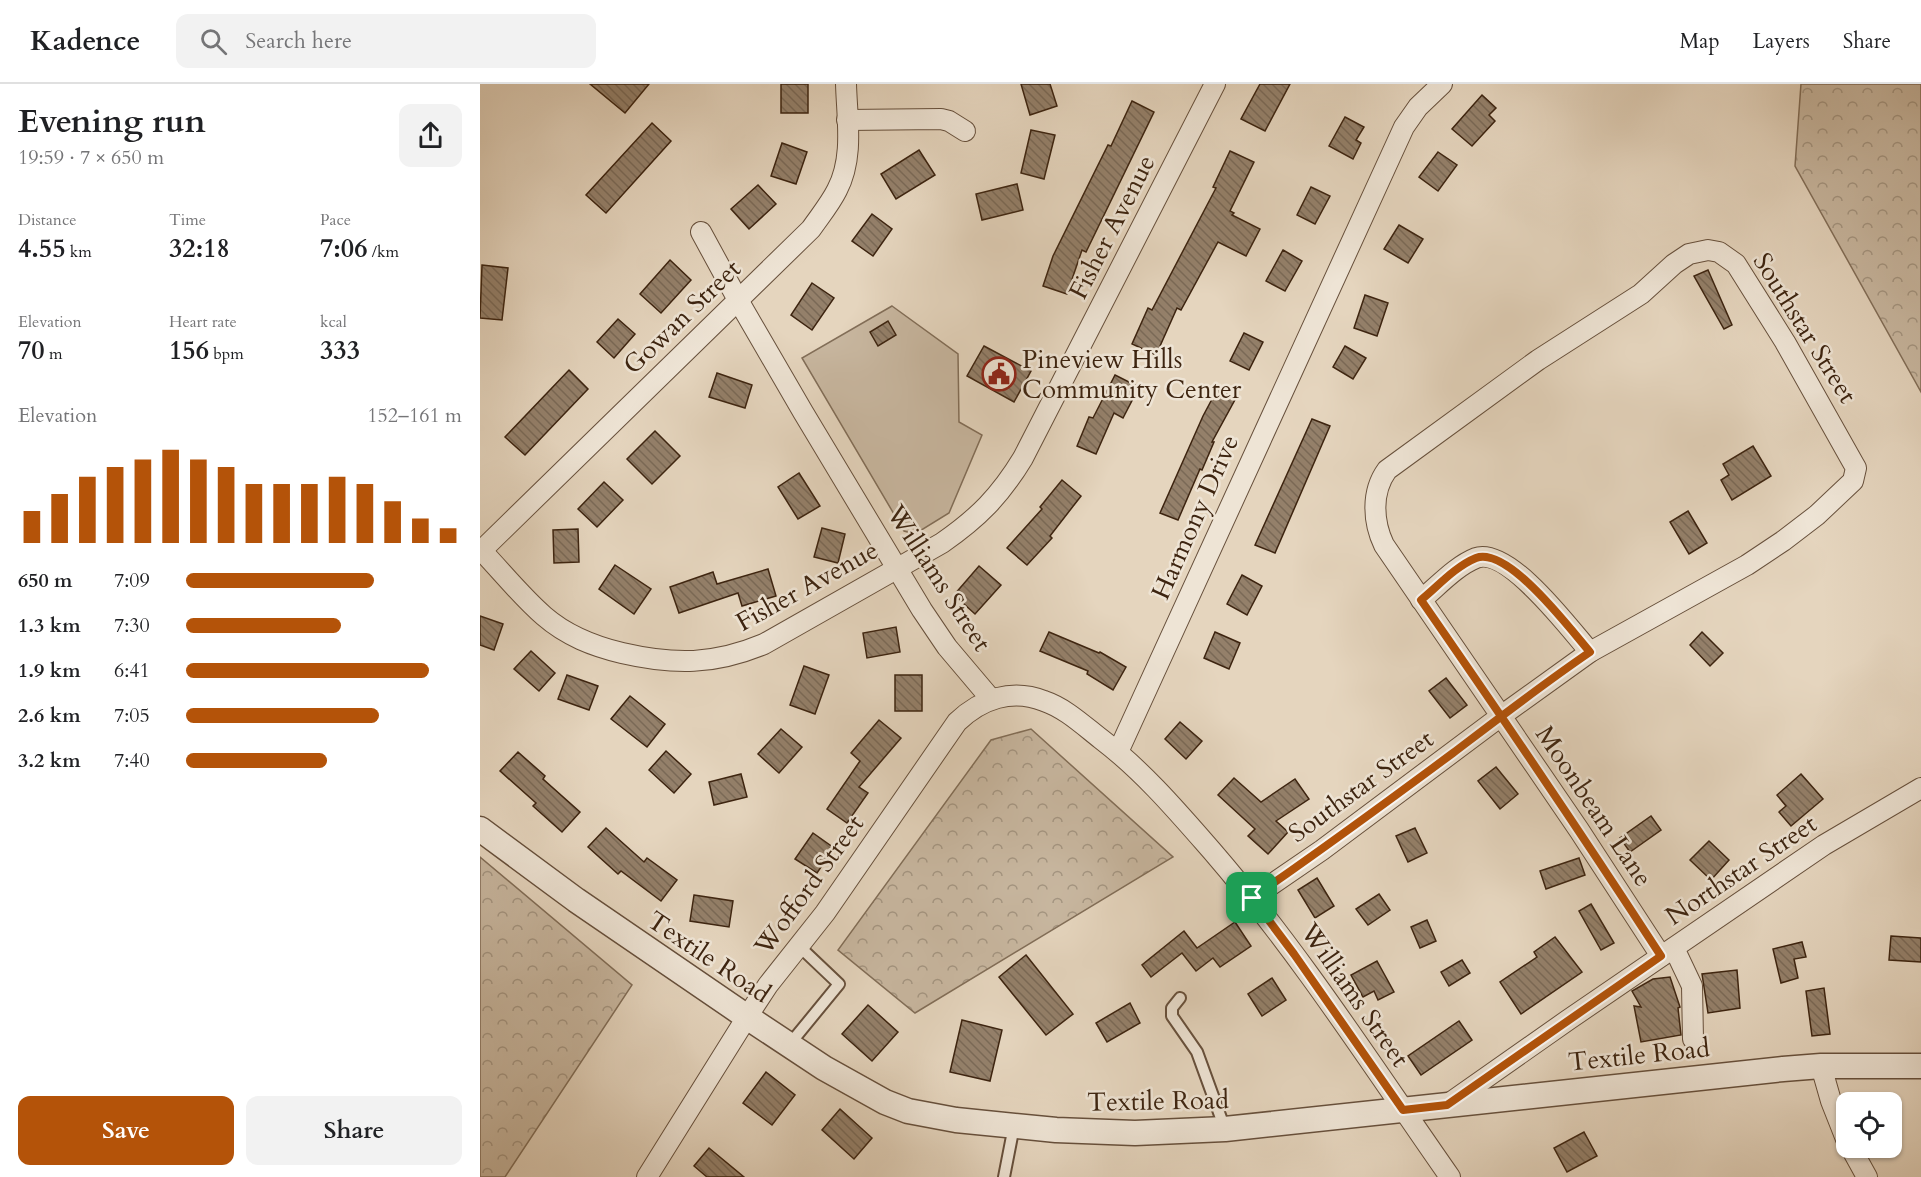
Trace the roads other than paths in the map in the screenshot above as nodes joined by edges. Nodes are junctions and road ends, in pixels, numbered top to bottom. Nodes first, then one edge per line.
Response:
1 (846, 84) edge
2 (1215, 84) edge
3 (1442, 84) edge
4 (847, 120) junction
5 (965, 131) dead end
6 (701, 232) dead end
7 (738, 300) junction
8 (481, 551) edge
9 (897, 568) junction
10 (1421, 600) junction
11 (1590, 652) junction
12 (991, 699) junction
13 (1501, 716) junction
14 (1118, 752) junction
15 (1921, 788) edge
16 (480, 829) edge
17 (1252, 898) junction
18 (799, 946) junction
19 (1667, 952) junction
20 (1180, 998) dead end
21 (747, 1017) junction
22 (1693, 1039) dead end
23 (789, 1045) junction
24 (1821, 1066) junction
25 (1921, 1066) edge
26 (1447, 1105) junction
27 (1403, 1110) junction
28 (1836, 1114) edge
29 (1014, 1126) junction
30 (1225, 1130) junction
31 (1857, 1158) edge
32 (646, 1177) edge
33 (1004, 1177) edge
34 (1450, 1177) edge
35 (1867, 1177) edge

1 - 4 street, Gowan Street
2 - 9 street, Fisher Avenue
3 - 14 street, Harmony Drive
4 - 5 street
4 - 7 street, Gowan Street
6 - 7 street, Williams Street
7 - 8 street, Gowan Street
7 - 9 street, Williams Street
8 - 9 street, Fisher Avenue
9 - 12 street, Williams Street
10 - 11 street
10 - 11 street, Southstar Street
10 - 13 street, Southstar Street
11 - 13 street, Southstar Street
12 - 14 street, Williams Street
12 - 18 street, Wofford Street
13 - 17 street, Southstar Street
13 - 19 street, Moonbeam Lane
14 - 17 street, Williams Street
15 - 19 street, Northstar Street
16 - 21 street, Textile Road
17 - 27 street, Williams Street
18 - 21 street, Wofford Street
18 - 23 lane
19 - 22 street, Moonbeam Lane
19 - 26 street, Northstar Street
20 - 30 lane
21 - 23 street, Textile Road
21 - 32 street, Wofford Street
23 - 29 street, Textile Road
24 - 25 street, Textile Road
24 - 26 street, Textile Road
24 - 28 street
26 - 27 street, Textile Road
27 - 30 street, Textile Road
27 - 34 street, Williams Street
29 - 30 street, Textile Road
29 - 33 lane
31 - 35 street

